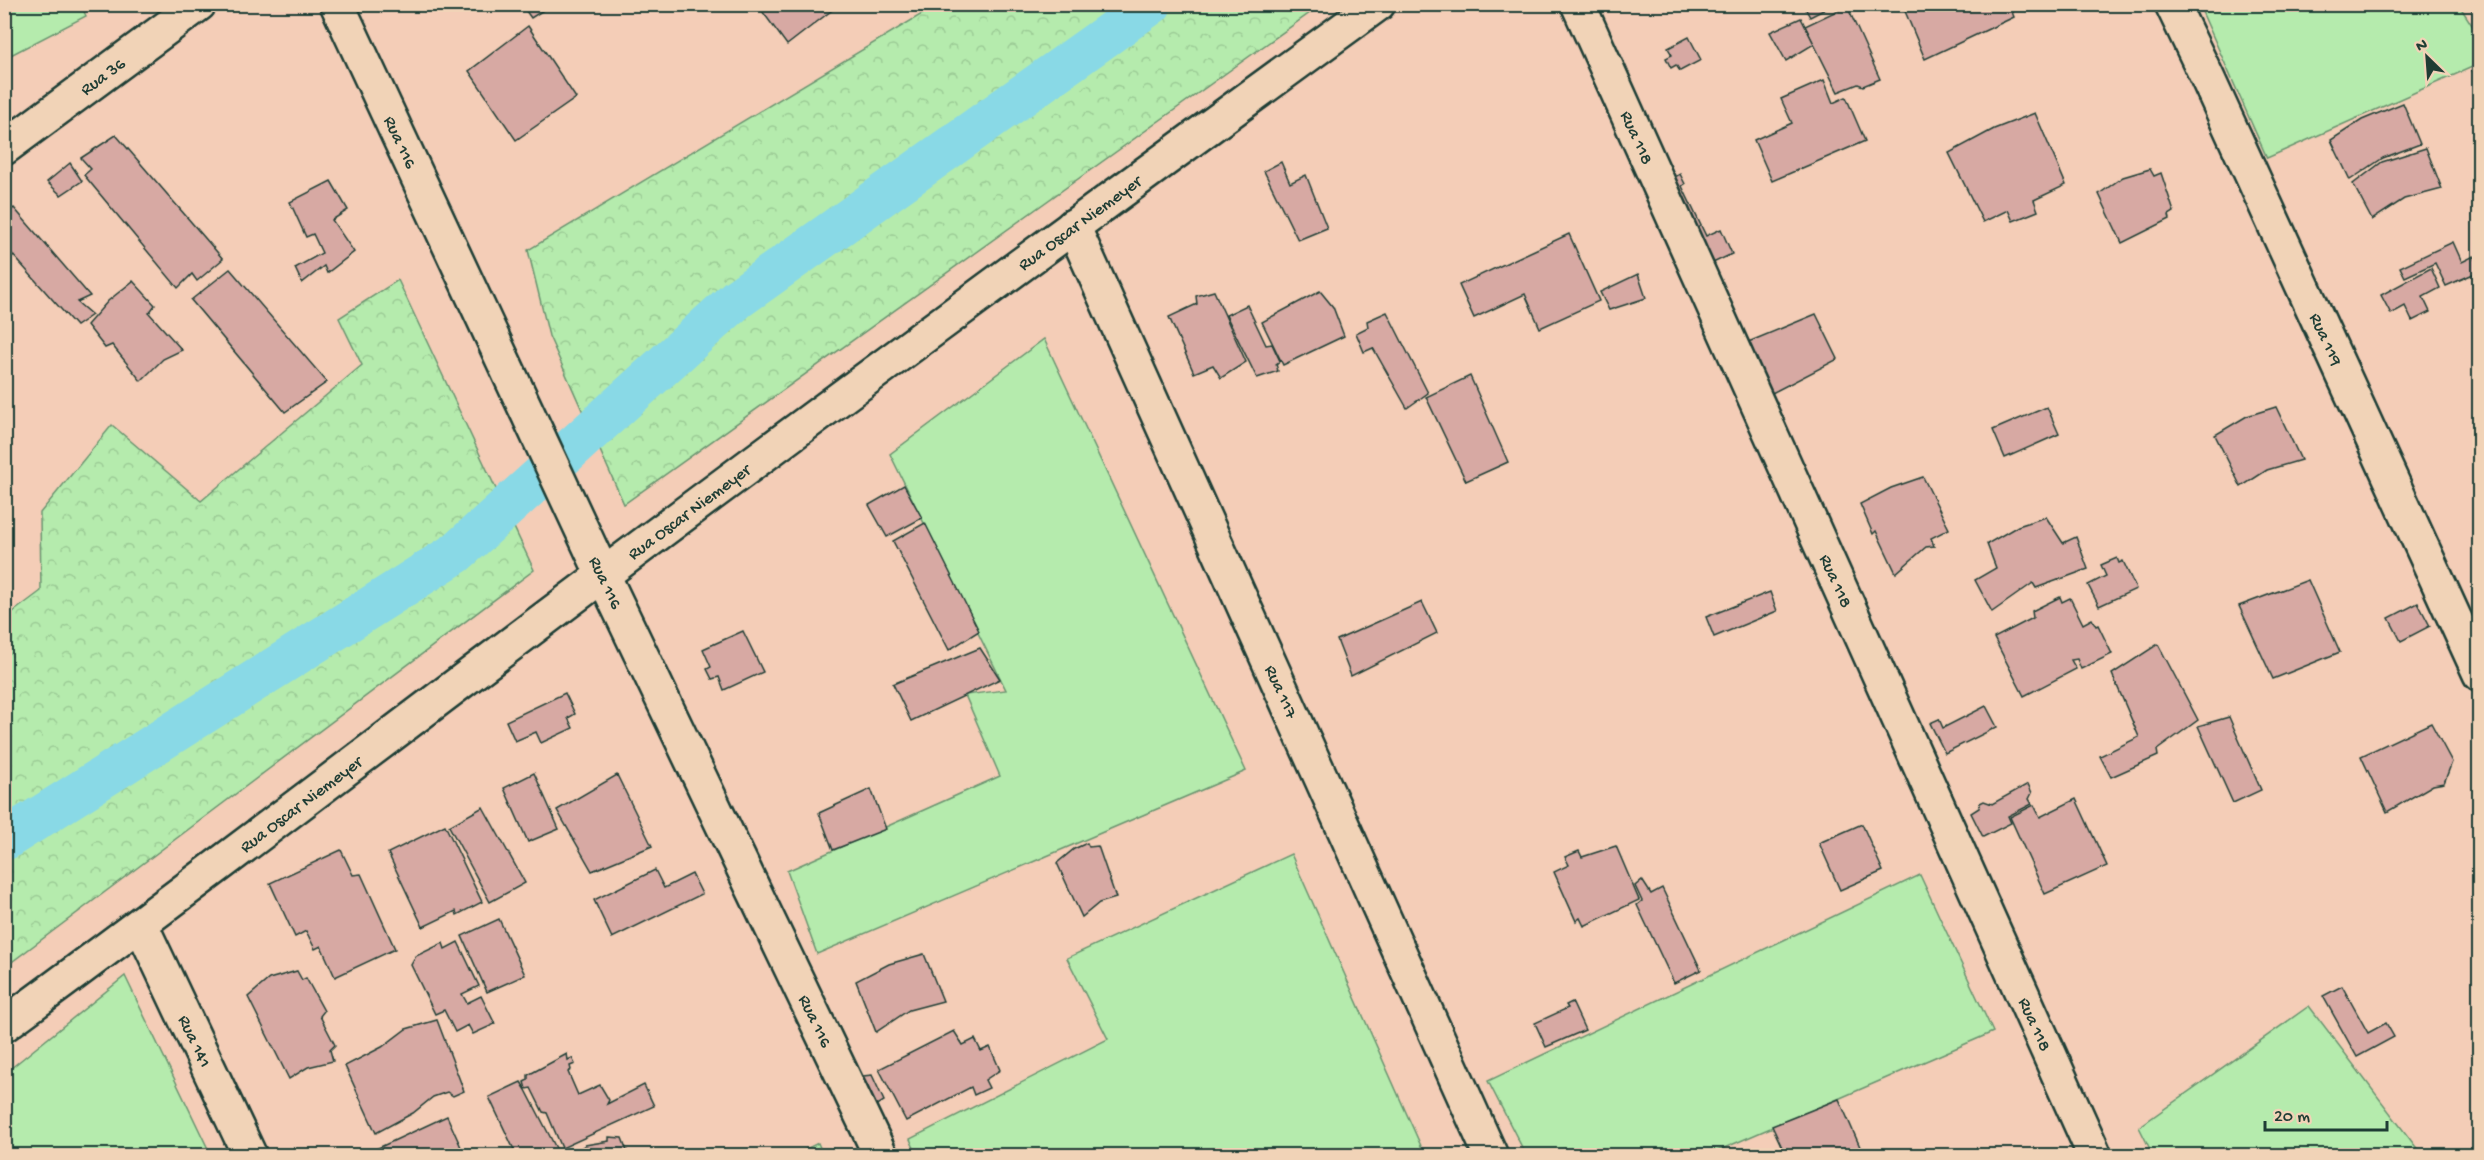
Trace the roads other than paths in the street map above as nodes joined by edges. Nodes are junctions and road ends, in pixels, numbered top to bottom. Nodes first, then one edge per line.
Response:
1 (199, 4) edge
2 (337, 4) edge
3 (1378, 4) edge
4 (1578, 4) edge
5 (2172, 4) edge
6 (4, 148) edge
7 (1073, 226) junction
8 (603, 575) junction
9 (2480, 674) edge
10 (141, 925) junction
11 (4, 1025) edge
12 (250, 1155) edge
13 (881, 1155) edge
14 (1491, 1155) edge
15 (2095, 1155) edge

1 - 6 street, Rua 36
2 - 8 street, Rua 116
3 - 7 street, Rua Oscar Niemeyer
4 - 15 street, Rua 118
5 - 9 street, Rua 119
7 - 8 street, Rua Oscar Niemeyer
7 - 14 street, Rua 117
8 - 10 street, Rua Oscar Niemeyer
8 - 13 street, Rua 116
10 - 11 street, Rua Oscar Niemeyer
10 - 12 street, Rua 141

